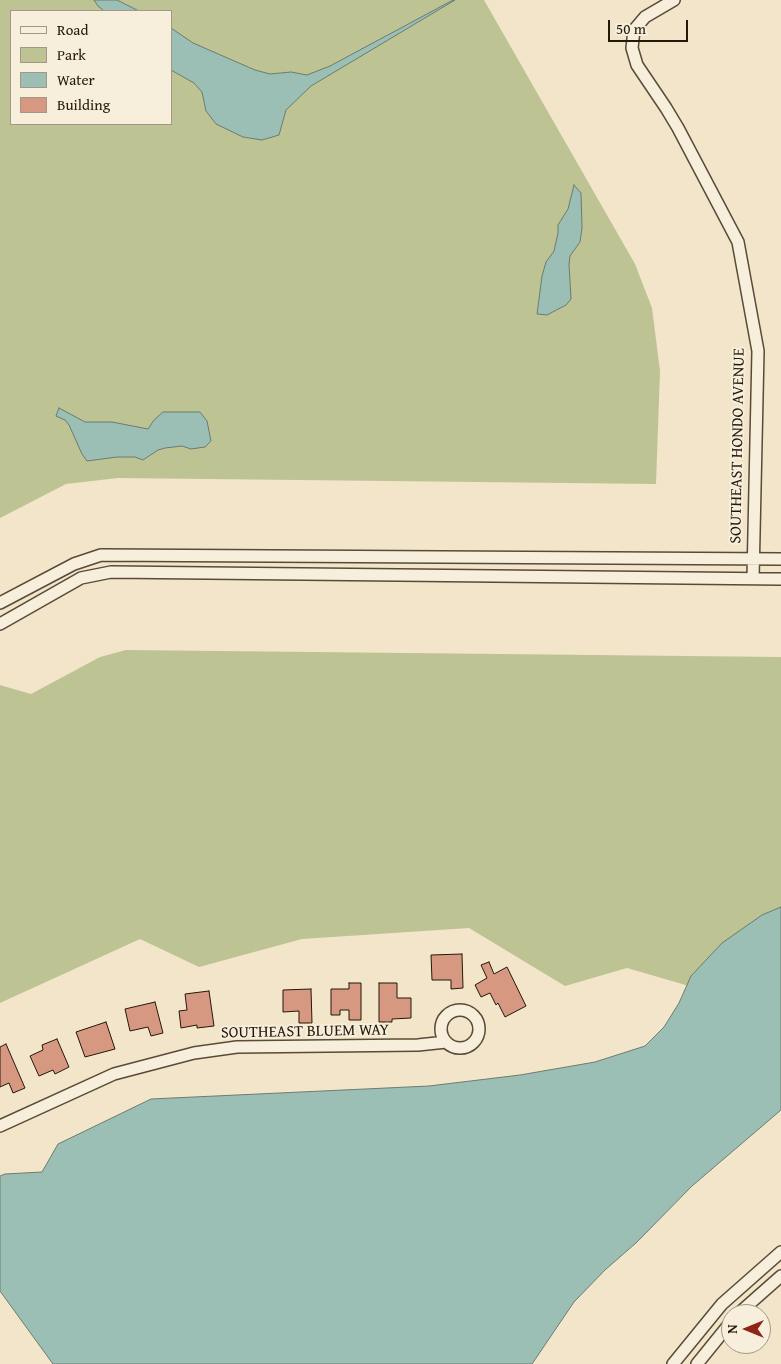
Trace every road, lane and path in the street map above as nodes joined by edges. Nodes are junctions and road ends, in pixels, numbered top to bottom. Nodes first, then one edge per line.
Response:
1 (674, 0) edge
2 (165, 555) junction
3 (365, 557) junction
4 (557, 558) junction
5 (753, 559) junction
6 (781, 559) edge
7 (169, 572) junction
8 (365, 574) junction
9 (557, 576) junction
10 (753, 578) junction
11 (781, 579) edge
12 (0, 603) edge
13 (0, 624) edge
14 (446, 1042) dead end
15 (0, 1126) edge
16 (781, 1252) edge
17 (781, 1276) edge
18 (749, 1304) edge
19 (721, 1334) edge
20 (673, 1364) edge
21 (697, 1364) edge

1 - 5 street, SOUTHEAST HONDO AVENUE
2 - 3 street
2 - 7 street
2 - 12 street
3 - 4 street
3 - 8 street
4 - 5 street
4 - 9 street
5 - 6 street
5 - 10 street, SOUTHEAST HONDO AVENUE
7 - 8 street
7 - 13 street
8 - 9 street
9 - 10 street
10 - 11 street
14 - 15 street, SOUTHEAST BLUEM WAY
16 - 20 street
17 - 18 street
19 - 21 street

